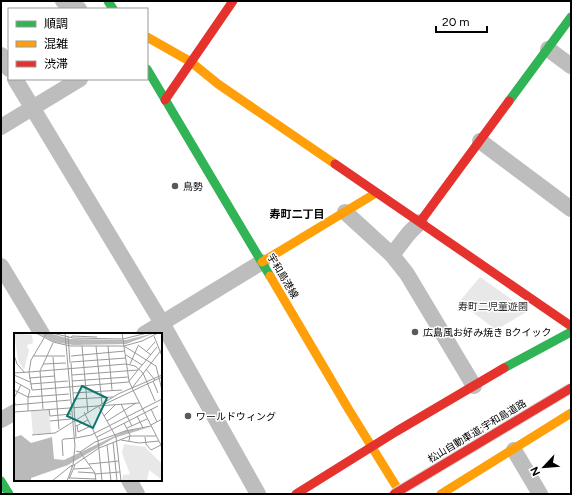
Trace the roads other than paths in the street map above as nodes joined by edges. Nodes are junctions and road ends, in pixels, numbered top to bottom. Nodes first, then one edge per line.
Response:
1 (63, 1) edge
2 (234, 1) edge
3 (77, 8) edge
4 (571, 17) edge
5 (148, 38) edge
6 (548, 48) junction
7 (1, 55) edge
8 (191, 62) junction
9 (571, 66) edge
10 (8, 67) edge
11 (148, 71) edge
12 (16, 80) edge
13 (78, 80) edge
14 (165, 100) junction
15 (32, 108) junction
16 (1, 127) edge
17 (480, 141) junction
18 (376, 193) junction
19 (571, 209) edge
20 (346, 212) junction
21 (420, 222) junction
22 (392, 255) junction
23 (262, 262) junction
24 (1, 266) edge
25 (162, 323) junction
26 (571, 326) edge
27 (571, 332) edge
28 (41, 333) edge
29 (146, 333) edge
30 (474, 386) junction
31 (571, 388) edge
32 (14, 413) edge
33 (571, 414) edge
34 (1, 420) edge
35 (371, 447) junction
36 (514, 450) junction
37 (1, 481) edge
38 (130, 481) edge
39 (9, 494) edge
40 (138, 494) edge
41 (258, 494) edge
42 (296, 494) edge
43 (394, 494) edge
44 (401, 494) edge
45 (441, 494) edge
46 (540, 494) edge

1 - 3 street
2 - 8 main road
4 - 6 main road
5 - 8 main road
6 - 9 street
6 - 17 main road
7 - 10 street
8 - 14 main road
8 - 18 main road
11 - 14 main road, 宇和島港線
12 - 15 street
13 - 15 street
14 - 23 main road, 宇和島港線
15 - 16 street
15 - 25 street
17 - 19 street
17 - 21 main road
18 - 20 main road
18 - 21 main road
20 - 22 street
20 - 23 main road
21 - 22 street
21 - 26 main road
22 - 30 street
23 - 25 street
23 - 35 main road, 宇和島港線
24 - 28 street
25 - 29 street
25 - 41 street
27 - 30 main road
30 - 35 main road
31 - 43 main road, 松山自動車道;宇和島道路, bridge
32 - 34 street
33 - 36 main road
35 - 42 main road
35 - 44 main road, 宇和島港線
36 - 45 main road
36 - 46 street
37 - 39 main road
38 - 40 street

